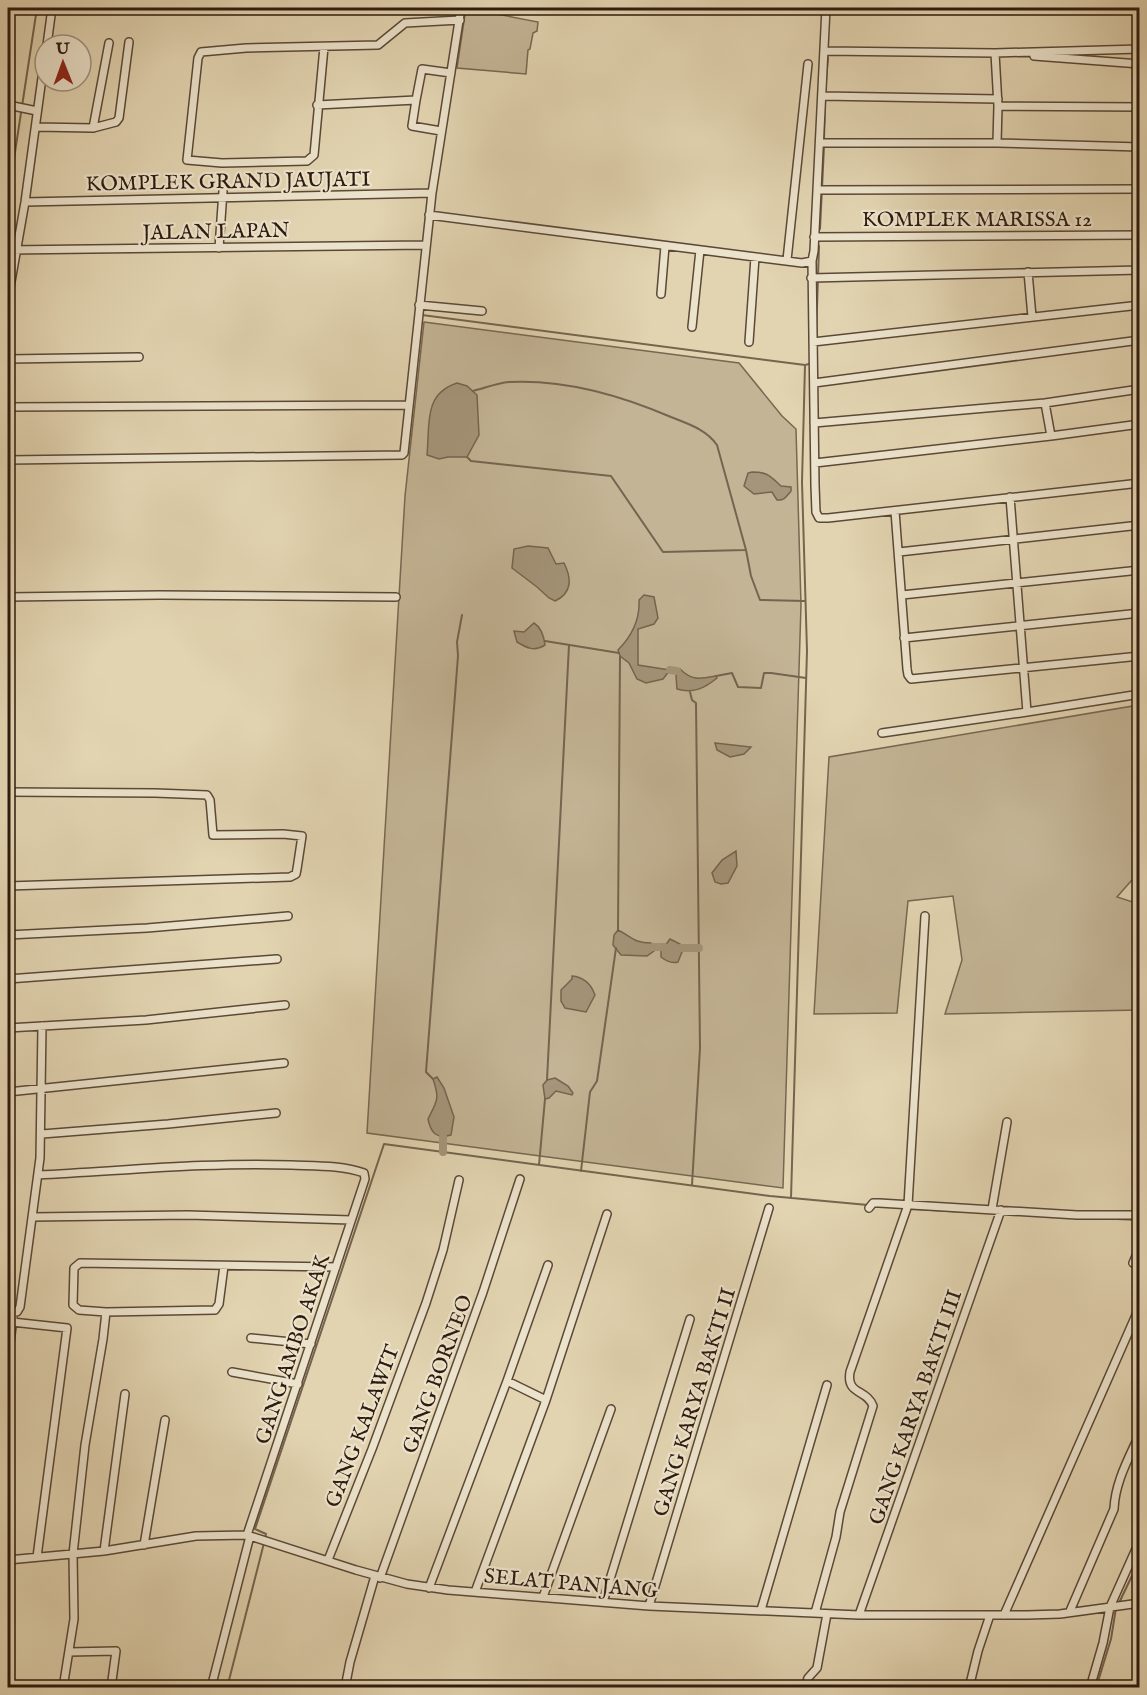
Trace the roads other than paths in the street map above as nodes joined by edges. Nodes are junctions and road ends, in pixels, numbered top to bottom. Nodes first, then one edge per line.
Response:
1 (52, 8) edge
2 (461, 8) edge
3 (826, 8) edge
4 (460, 20) junction
5 (49, 33) edge
6 (129, 42) dead end
7 (109, 43) dead end
8 (324, 47) junction
9 (1140, 49) edge
10 (825, 51) junction
11 (995, 53) junction
12 (808, 64) dead end
13 (1140, 64) edge
14 (450, 73) junction
15 (40, 93) edge
16 (822, 96) junction
17 (416, 100) junction
18 (998, 103) junction
19 (10, 105) edge
20 (317, 105) junction
21 (1140, 107) edge
22 (37, 111) junction
23 (36, 127) junction
24 (93, 128) junction
25 (441, 131) junction
26 (819, 143) junction
27 (997, 143) junction
28 (1140, 147) edge
29 (224, 177) dead end
30 (817, 189) junction
31 (1140, 189) edge
32 (432, 193) junction
33 (223, 198) junction
34 (25, 202) junction
35 (429, 215) junction
36 (1140, 235) edge
37 (814, 237) junction
38 (425, 245) junction
39 (665, 246) junction
40 (219, 248) junction
41 (13, 250) edge
42 (700, 250) junction
43 (755, 257) junction
44 (787, 260) junction
45 (812, 261) junction
46 (1140, 270) edge
47 (1028, 272) junction
48 (812, 278) junction
49 (661, 294) dead end
50 (1140, 305) edge
51 (419, 306) junction
52 (482, 311) dead end
53 (1032, 317) junction
54 (8, 318) edge
55 (692, 327) dead end
56 (1140, 340) edge
57 (749, 342) dead end
58 (813, 342) junction
59 (139, 357) dead end
60 (8, 359) edge
61 (814, 383) junction
62 (1140, 389) edge
63 (1045, 403) junction
64 (408, 405) junction
65 (8, 407) edge
66 (814, 423) junction
67 (1140, 424) edge
68 (1051, 436) junction
69 (8, 460) edge
70 (815, 463) junction
71 (1140, 483) edge
72 (1010, 497) junction
73 (895, 511) junction
74 (1140, 525) edge
75 (1013, 540) junction
76 (899, 552) junction
77 (1140, 570) edge
78 (1017, 582) junction
79 (902, 596) junction
80 (8, 597) edge
81 (396, 597) dead end
82 (1140, 613) edge
83 (1020, 625) junction
84 (904, 638) junction
85 (1140, 656) edge
86 (1023, 667) junction
87 (1140, 694) edge
88 (1027, 712) junction
89 (882, 733) dead end
90 (8, 792) edge
91 (8, 886) edge
92 (288, 916) dead end
93 (925, 916) dead end
94 (8, 935) edge
95 (277, 959) dead end
96 (8, 980) edge
97 (285, 1005) dead end
98 (42, 1026) junction
99 (8, 1028) edge
100 (284, 1063) dead end
101 (40, 1090) junction
102 (8, 1092) edge
103 (276, 1113) dead end
104 (1006, 1122) dead end
105 (42, 1134) junction
106 (38, 1175) junction
107 (520, 1179) dead end
108 (459, 1180) dead end
109 (908, 1205) junction
110 (769, 1208) dead end
111 (868, 1208) dead end
112 (992, 1209) junction
113 (1000, 1213) junction
114 (607, 1214) dead end
115 (1140, 1215) edge
116 (32, 1217) junction
117 (351, 1220) junction
118 (1140, 1247) edge
119 (1133, 1263) dead end
120 (548, 1265) dead end
121 (224, 1266) junction
122 (336, 1268) junction
123 (1140, 1306) edge
124 (10, 1312) edge
125 (106, 1312) junction
126 (690, 1319) dead end
127 (12, 1322) junction
128 (251, 1338) dead end
129 (311, 1344) junction
130 (8, 1360) edge
131 (232, 1372) dead end
132 (507, 1381) junction
133 (298, 1383) junction
134 (827, 1385) dead end
135 (125, 1394) dead end
136 (546, 1400) junction
137 (611, 1409) dead end
138 (165, 1420) dead end
139 (1140, 1433) edge
140 (249, 1535) junction
141 (1140, 1540) edge
142 (144, 1545) junction
143 (104, 1551) junction
144 (73, 1554) junction
145 (1137, 1555) edge
146 (38, 1557) junction
147 (8, 1560) edge
148 (328, 1560) junction
149 (377, 1577) junction
150 (429, 1588) junction
151 (475, 1592) junction
152 (543, 1597) junction
153 (603, 1602) junction
154 (1140, 1603) edge
155 (649, 1606) junction
156 (1111, 1607) junction
157 (761, 1610) junction
158 (1070, 1611) junction
159 (815, 1613) junction
160 (827, 1614) junction
161 (859, 1615) junction
162 (990, 1615) junction
163 (1004, 1615) junction
164 (69, 1652) junction
165 (63, 1688) edge
166 (111, 1688) edge
167 (211, 1688) edge
168 (345, 1688) edge
169 (805, 1688) edge
170 (969, 1688) edge
171 (1090, 1688) edge

1 - 5 street
2 - 4 street
3 - 10 street
4 - 8 street
4 - 14 street
6 - 24 street
7 - 24 street
8 - 20 street
8 - 20 street
9 - 11 street
10 - 11 street
10 - 16 street
11 - 13 street
11 - 18 street
12 - 44 street
14 - 17 street
14 - 25 street
15 - 22 street
16 - 18 street
16 - 26 street
17 - 20 street
17 - 25 street
18 - 21 street
18 - 27 street
19 - 22 street
22 - 23 street
23 - 24 street
23 - 34 street
25 - 32 street
26 - 27 street
26 - 30 street
27 - 28 street
29 - 33 street
30 - 31 street
30 - 37 street
32 - 33 street, KOMPLEK GRAND JAUJATI
32 - 35 street
33 - 34 street, KOMPLEK GRAND JAUJATI
33 - 40 street
34 - 41 street
35 - 38 street
35 - 39 street
36 - 37 street, KOMPLEK MARISSA 12
37 - 45 street
38 - 40 street, JALAN LAPAN
38 - 51 street
39 - 42 street
39 - 49 street
40 - 41 street, JALAN LAPAN
41 - 54 street
42 - 43 street
42 - 55 street
43 - 44 street
43 - 57 street
44 - 45 street
45 - 48 street
46 - 47 street
47 - 48 street
47 - 53 street
48 - 58 street
50 - 53 street
51 - 52 street
51 - 64 street
53 - 58 street
56 - 61 street
58 - 61 street
59 - 60 street
61 - 66 street
62 - 63 street
63 - 66 street
63 - 68 street
64 - 65 street
64 - 69 street
66 - 70 street
67 - 68 street
68 - 70 street
70 - 73 street
71 - 72 street
72 - 73 street
72 - 75 street
73 - 76 street
74 - 75 street
75 - 76 street
75 - 78 street
76 - 79 street
77 - 78 street
78 - 79 street
78 - 83 street
79 - 84 street
80 - 81 street
82 - 83 street
83 - 84 street
83 - 86 street
84 - 86 street
85 - 86 street
86 - 88 street
87 - 88 street
88 - 89 street
90 - 91 street
92 - 94 street
93 - 109 street
95 - 96 street
97 - 98 street
98 - 99 street
98 - 101 street
100 - 101 street
101 - 102 street
101 - 105 street
103 - 105 street
104 - 112 street
105 - 106 street
106 - 116 street
106 - 117 street, GANG AMBO AKAK
107 - 149 street, GANG BORNEO
108 - 148 street, GANG KALAWIT
109 - 111 street
109 - 112 street
109 - 159 street
110 - 155 street, GANG KARYA BAKTI II
112 - 113 street
113 - 115 street
113 - 161 street, GANG KARYA BAKTI III
114 - 136 street
116 - 117 street
116 - 124 street
117 - 122 street, GANG AMBO AKAK
118 - 119 street
120 - 132 street
121 - 122 street
121 - 125 street
121 - 125 street
122 - 129 street, GANG AMBO AKAK
123 - 163 street
124 - 127 street
125 - 144 street
126 - 153 street
127 - 130 street
127 - 146 street
128 - 129 street
129 - 133 street, GANG AMBO AKAK
131 - 133 street
132 - 136 street
132 - 150 street
133 - 140 street, GANG AMBO AKAK
134 - 157 street
135 - 143 street
136 - 151 street
137 - 152 street
138 - 142 street
139 - 158 street
140 - 142 street, SELAT PANJANG
140 - 148 street, SELAT PANJANG
140 - 167 street, GANG AMBO AKAK
141 - 145 street
142 - 143 street, SELAT PANJANG
143 - 144 street, SELAT PANJANG
144 - 146 street, SELAT PANJANG
144 - 164 street
145 - 156 street
146 - 147 street, SELAT PANJANG
148 - 149 street, SELAT PANJANG
149 - 150 street, SELAT PANJANG
149 - 168 street, GANG BORNEO
150 - 151 street, SELAT PANJANG
151 - 152 street, SELAT PANJANG
152 - 153 street, SELAT PANJANG
153 - 155 street, SELAT PANJANG
154 - 156 street, SELAT PANJANG
155 - 157 street, SELAT PANJANG
156 - 158 street, SELAT PANJANG
156 - 171 street
157 - 159 street, SELAT PANJANG
158 - 163 street, SELAT PANJANG
159 - 160 street, SELAT PANJANG
160 - 161 street, SELAT PANJANG
160 - 169 street
161 - 162 street, SELAT PANJANG
162 - 163 street, SELAT PANJANG
162 - 170 street
164 - 165 street
164 - 166 street

